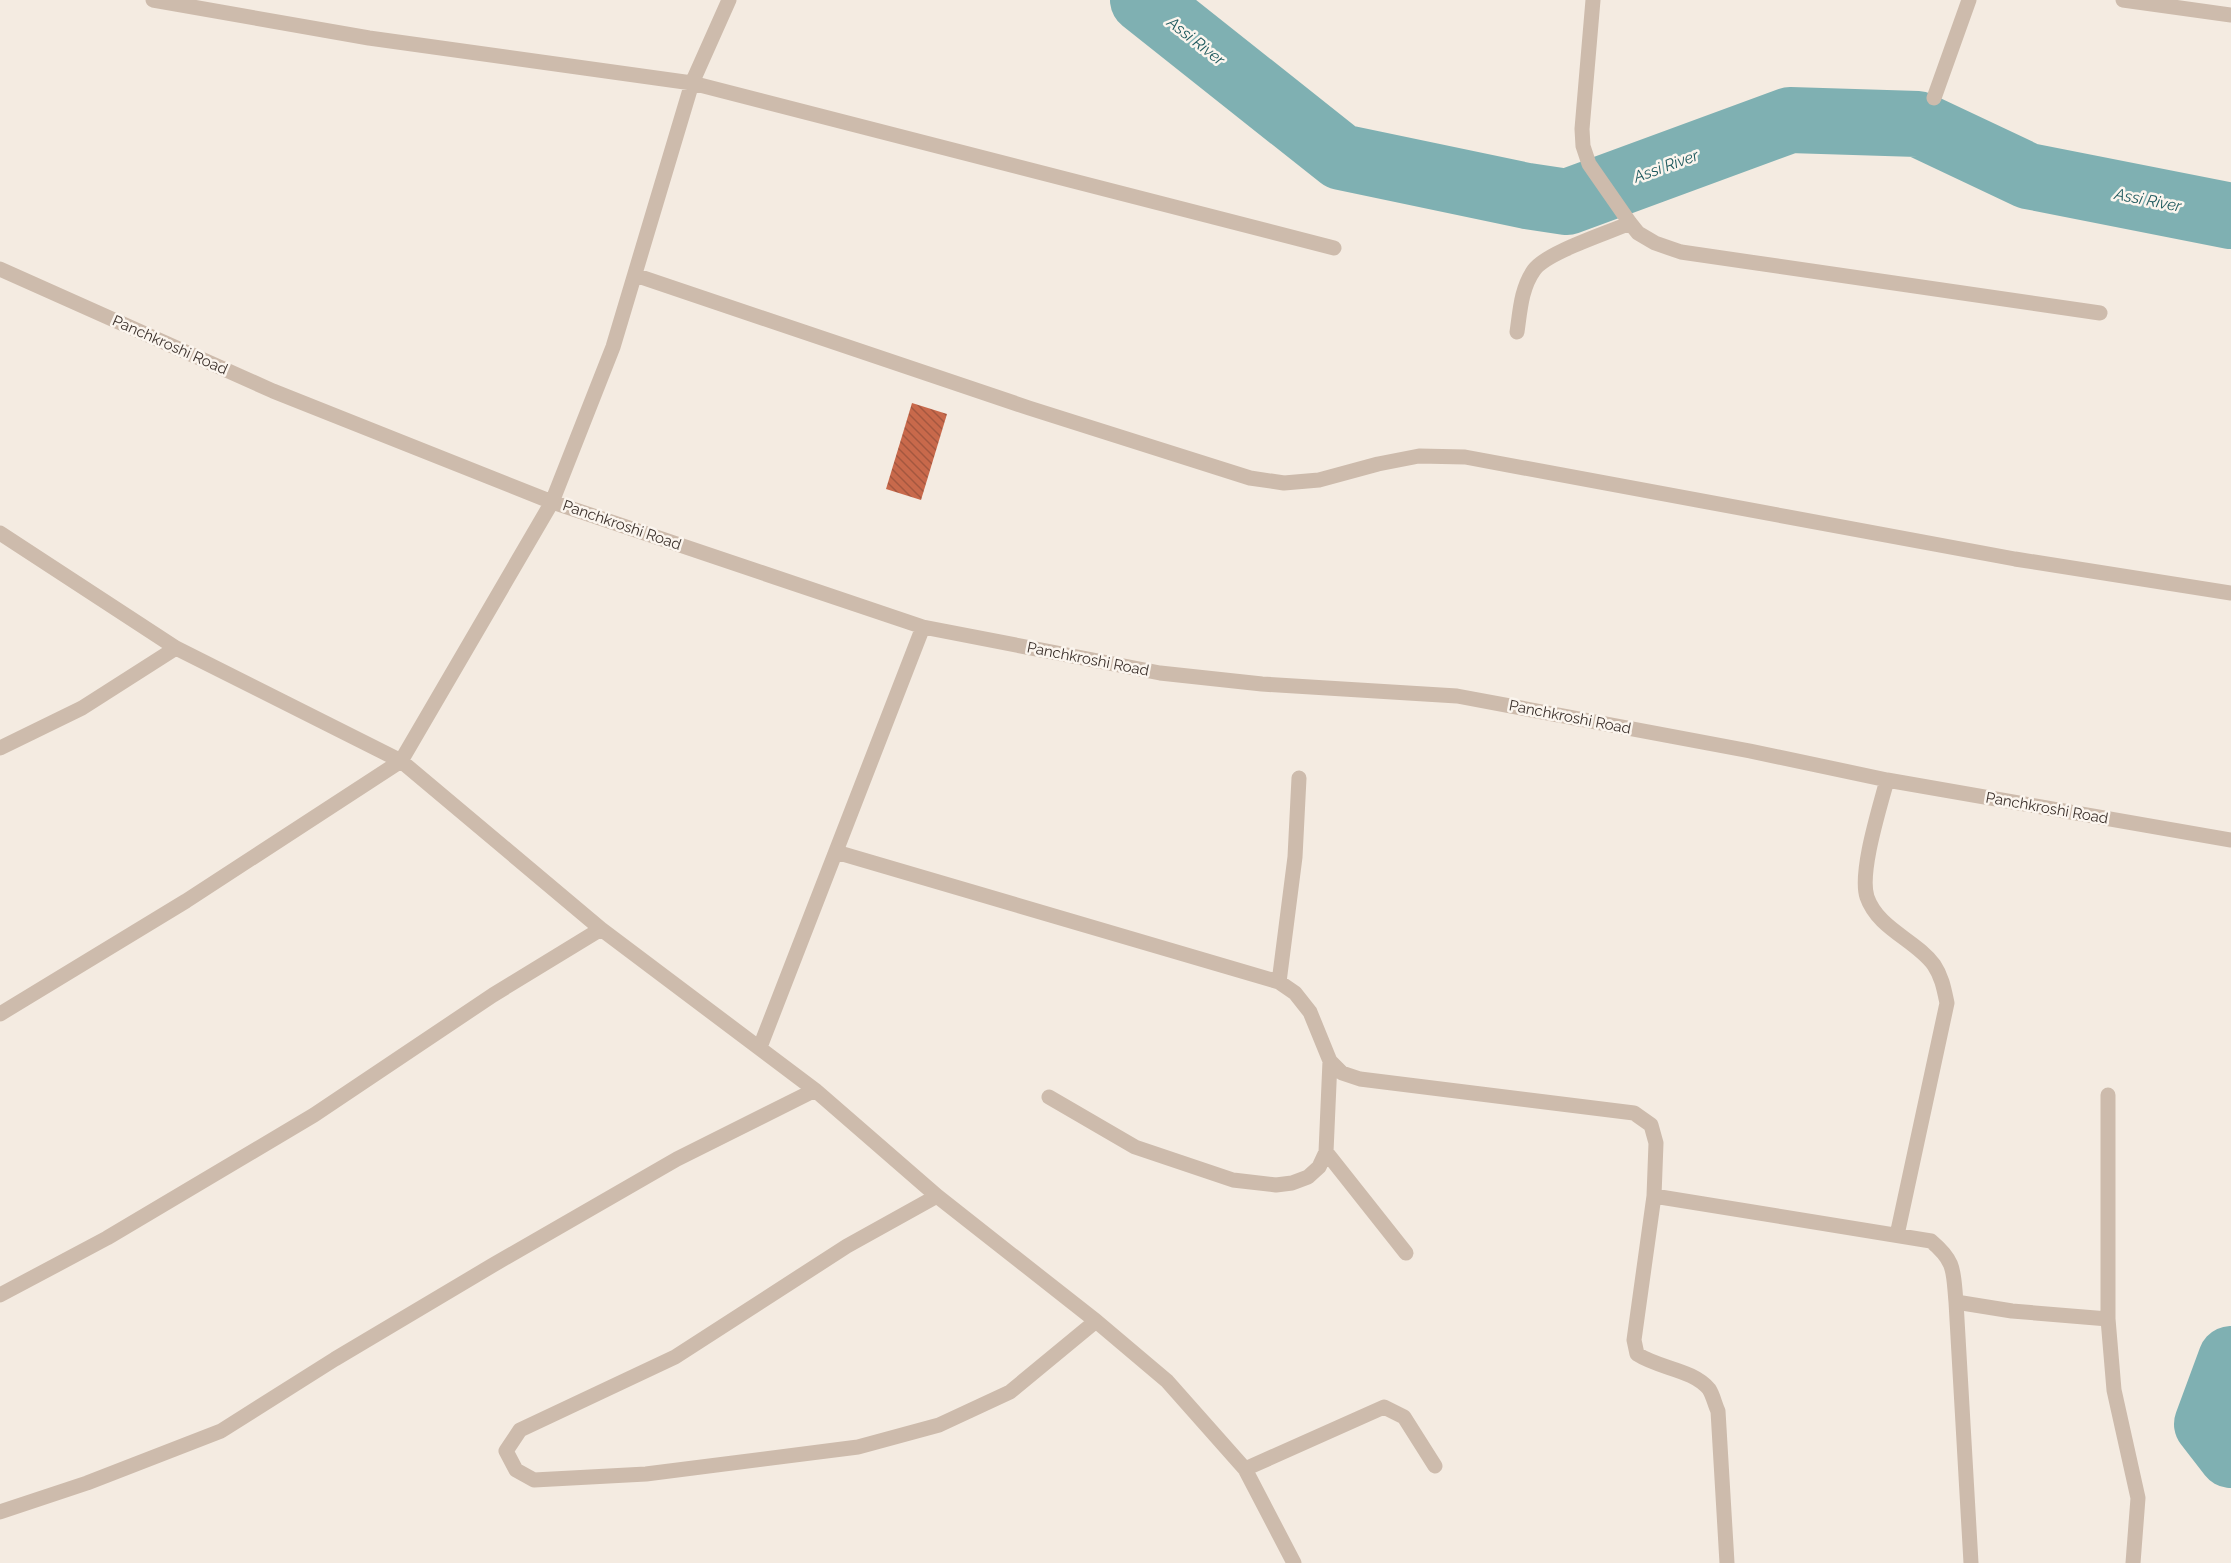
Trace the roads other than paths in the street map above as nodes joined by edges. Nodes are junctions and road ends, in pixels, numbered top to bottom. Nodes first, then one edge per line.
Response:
1 (153, 0) edge
2 (729, 0) edge
3 (1593, 0) edge
4 (1969, 0) edge
5 (2122, 0) edge
6 (2231, 15) edge
7 (692, 83) junction
8 (1934, 98) dead end
9 (1627, 219) junction
10 (1334, 248) dead end
11 (0, 269) edge
12 (635, 275) junction
13 (2100, 313) dead end
14 (1517, 332) dead end
15 (552, 502) junction
16 (0, 533) edge
17 (2231, 593) edge
18 (923, 627) junction
19 (176, 648) junction
20 (0, 748) edge
21 (401, 761) junction
22 (1299, 778) dead end
23 (1887, 780) junction
24 (2231, 840) edge
25 (836, 852) junction
26 (602, 929) junction
27 (1279, 982) junction
28 (0, 1014) edge
29 (760, 1047) junction
30 (1330, 1061) junction
31 (815, 1090) junction
32 (2108, 1095) dead end
33 (1049, 1097) dead end
34 (1326, 1152) junction
35 (937, 1196) junction
36 (1654, 1196) junction
37 (1897, 1235) junction
38 (1406, 1253) dead end
39 (0, 1295) edge
40 (1956, 1302) junction
41 (2108, 1319) junction
42 (1096, 1321) junction
43 (1435, 1466) dead end
44 (1245, 1469) junction
45 (0, 1512) edge
46 (1294, 1563) edge
47 (1726, 1563) edge
48 (1971, 1563) edge
49 (2133, 1563) edge

1 - 7 street
2 - 7 street
3 - 9 street
4 - 8 street
5 - 6 street
7 - 10 street
7 - 12 street
9 - 13 street
9 - 14 street
11 - 15 street, Panchkroshi Road
12 - 15 street
12 - 17 street
15 - 18 street, Panchkroshi Road
15 - 21 street
16 - 19 street
18 - 23 street, Panchkroshi Road
18 - 25 street
19 - 20 street
19 - 21 street
21 - 26 street
21 - 28 street
22 - 27 street
23 - 24 street, Panchkroshi Road
23 - 37 street
25 - 27 street
25 - 29 street
26 - 29 street
26 - 39 street
27 - 30 street
29 - 31 street
30 - 34 street
30 - 36 street
31 - 35 street
31 - 45 street
32 - 41 street
33 - 34 street
34 - 38 street
35 - 42 street
35 - 42 street
36 - 37 street
36 - 47 street
37 - 40 street
40 - 41 street
40 - 48 street
41 - 49 street
42 - 44 street
43 - 44 street
44 - 46 street

